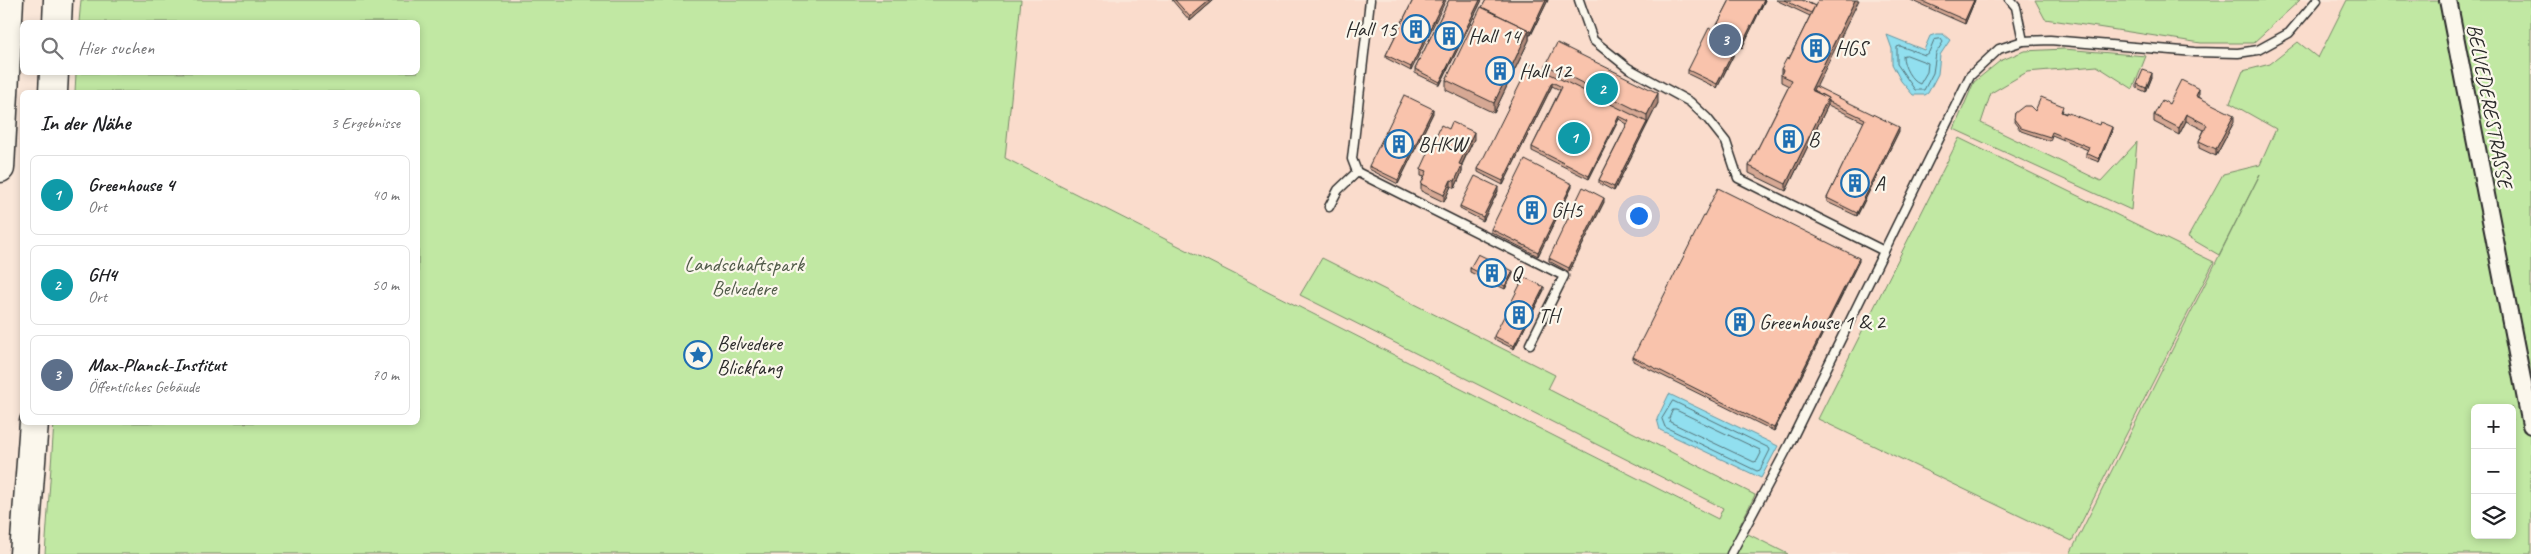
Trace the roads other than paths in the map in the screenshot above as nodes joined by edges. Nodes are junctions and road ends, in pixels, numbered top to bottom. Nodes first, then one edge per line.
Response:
1 (9, 0) edge
2 (58, 0) edge
3 (1370, 0) edge
4 (1579, 0) edge
5 (2010, 0) edge
6 (2317, 0) edge
7 (2448, 0) edge
8 (57, 20) edge
9 (2023, 41) junction
10 (54, 75) edge
11 (53, 90) edge
12 (0, 168) edge
13 (1357, 172) junction
14 (1329, 207) dead end
15 (1884, 251) junction
16 (1530, 344) dead end
17 (34, 425) edge
18 (2531, 425) edge
19 (24, 554) edge
20 (1732, 554) edge

1 - 12 highway
2 - 8 highway
3 - 13 lane
4 - 15 lane
5 - 9 lane
6 - 9 lane
7 - 18 street, BELVEDERESTRASSE
9 - 15 lane
10 - 11 highway
13 - 14 lane
13 - 16 lane
15 - 20 lane
17 - 19 highway

